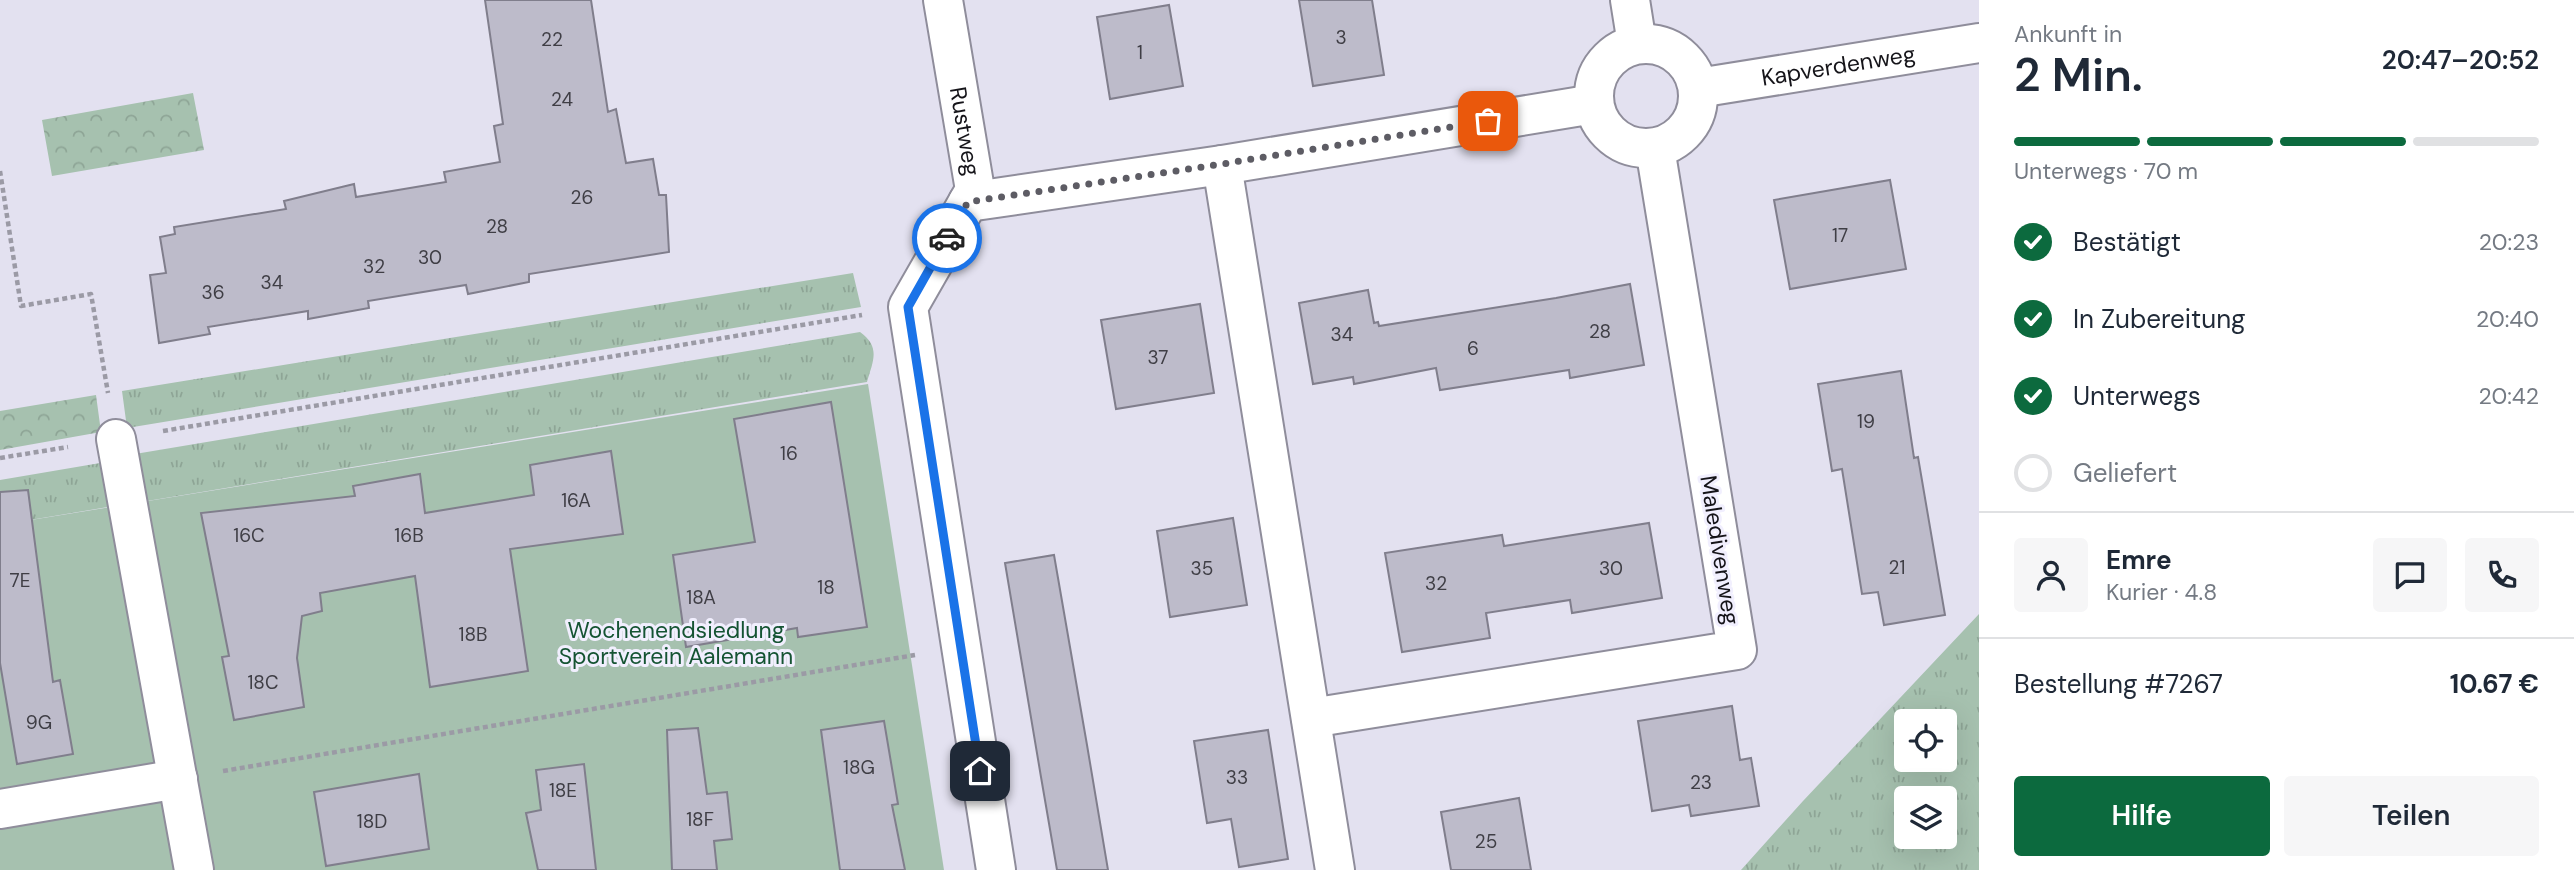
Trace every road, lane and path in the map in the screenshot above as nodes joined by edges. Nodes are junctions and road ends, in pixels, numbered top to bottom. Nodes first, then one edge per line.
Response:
1 (943, 0) edge
2 (1630, 0) edge
3 (1979, 43) edge
4 (1637, 44) junction
5 (1698, 88) junction
6 (1594, 104) junction
7 (1655, 148) junction
8 (1222, 164) junction
9 (0, 171) edge
10 (968, 202) junction
11 (908, 307) junction
12 (116, 439) junction
13 (0, 458) edge
14 (960, 648) junction
15 (1311, 718) junction
16 (178, 779) junction
17 (0, 809) edge
18 (194, 870) edge
19 (996, 870) edge
20 (1335, 870) edge

1 - 10 street, Rustweg
2 - 4 street
3 - 5 street, Kapverdenweg
4 - 5 street
4 - 6 street
5 - 7 street
6 - 7 street
6 - 8 street
7 - 15 street, Maledivenweg
8 - 10 street
8 - 15 street
9 - 12 path
10 - 11 street, Rustweg
11 - 12 path
11 - 14 street
12 - 13 path
12 - 16 street
14 - 16 path
14 - 19 street
15 - 20 street
16 - 17 street
16 - 18 street

